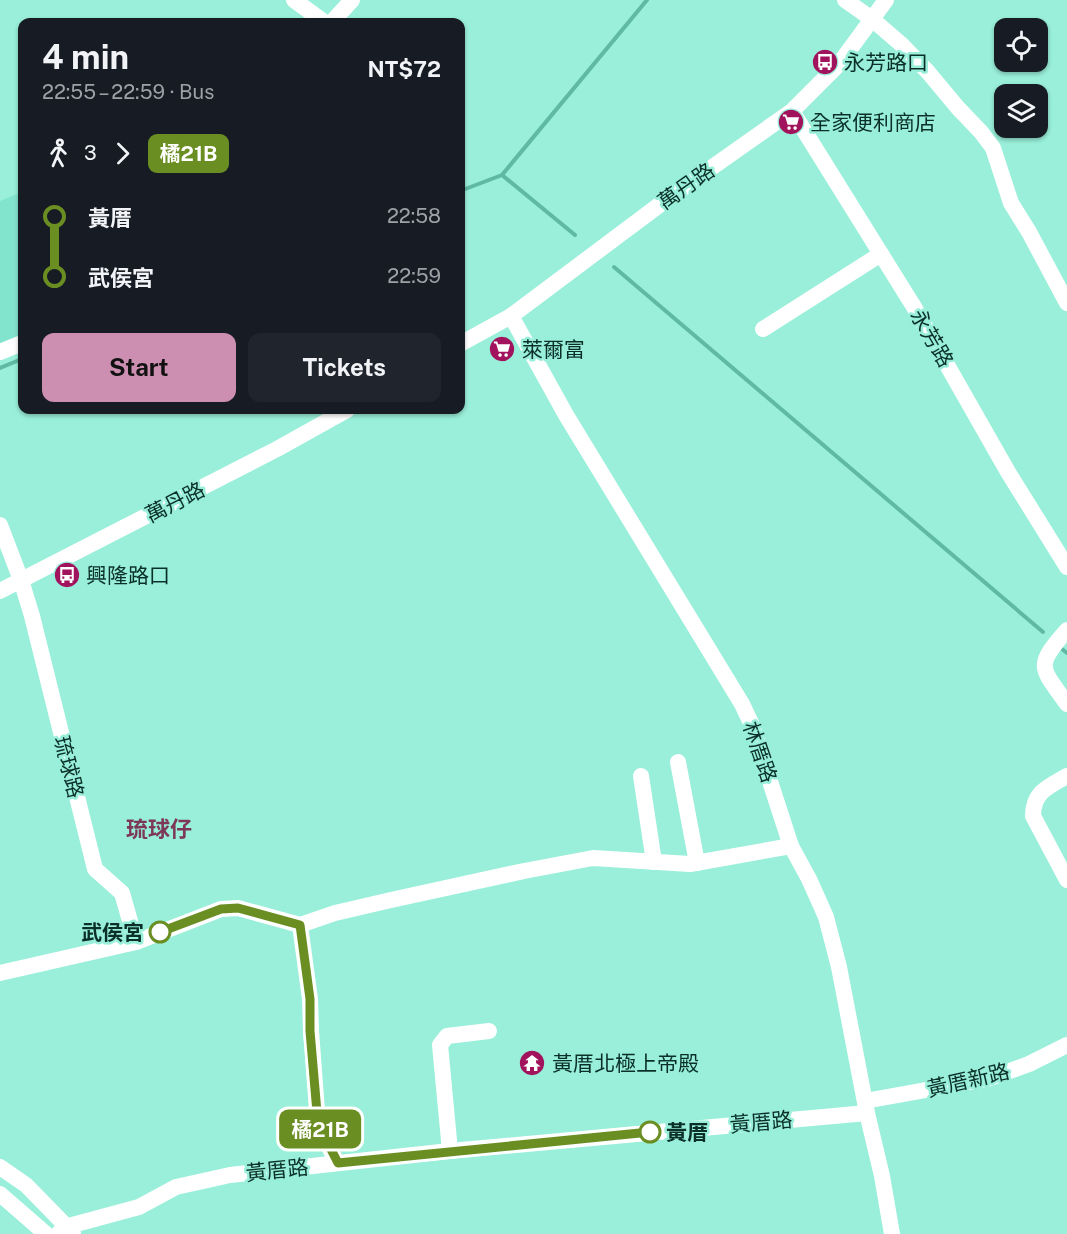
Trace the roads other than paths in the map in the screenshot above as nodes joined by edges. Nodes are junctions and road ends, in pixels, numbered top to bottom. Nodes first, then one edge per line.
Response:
1 (294, 0) edge
2 (352, 0) edge
3 (845, 0) edge
4 (886, 0) edge
5 (319, 18) edge
6 (336, 18) edge
7 (872, 19) junction
8 (792, 111) junction
9 (881, 254) junction
10 (1067, 303) edge
11 (511, 316) junction
12 (763, 329) dead end
13 (465, 341) edge
14 (18, 345) edge
15 (0, 352) edge
16 (340, 414) edge
17 (0, 525) edge
18 (1067, 567) edge
19 (21, 580) junction
20 (0, 591) edge
21 (1065, 636) edge
22 (1067, 704) edge
23 (678, 762) dead end
24 (641, 776) dead end
25 (1067, 776) edge
26 (790, 846) junction
27 (654, 862) junction
28 (697, 863) junction
29 (1067, 880) edge
30 (300, 925) junction
31 (136, 942) junction
32 (0, 973) edge
33 (489, 1031) dead end
34 (1067, 1045) edge
35 (866, 1107) junction
36 (450, 1151) junction
37 (338, 1163) junction
38 (0, 1167) edge
39 (0, 1194) edge
40 (66, 1232) edge
41 (46, 1234) edge
42 (892, 1234) edge

1 - 5 street
2 - 6 street
3 - 7 street
4 - 7 street, 萬丹路
7 - 8 street, 萬丹路
7 - 10 street
8 - 9 street, 永芳路
8 - 11 street, 萬丹路
9 - 12 street
9 - 18 street, 永芳路
11 - 13 street, 萬丹路
11 - 26 street, 林厝路
14 - 15 street
16 - 19 street, 萬丹路
17 - 19 street, 琉球路
19 - 20 street, 萬丹路
19 - 31 street, 琉球路
21 - 22 street
23 - 28 street
24 - 27 street
25 - 29 street
26 - 28 street
26 - 35 street, 林厝路
27 - 28 street
27 - 30 street
30 - 31 street
30 - 37 street
31 - 32 street
33 - 36 street
34 - 35 street, 黃厝新路
35 - 36 street, 黃厝路
35 - 42 street, 林厝路
36 - 37 street, 黃厝路
37 - 40 street, 黃厝路
38 - 40 street
39 - 41 street

